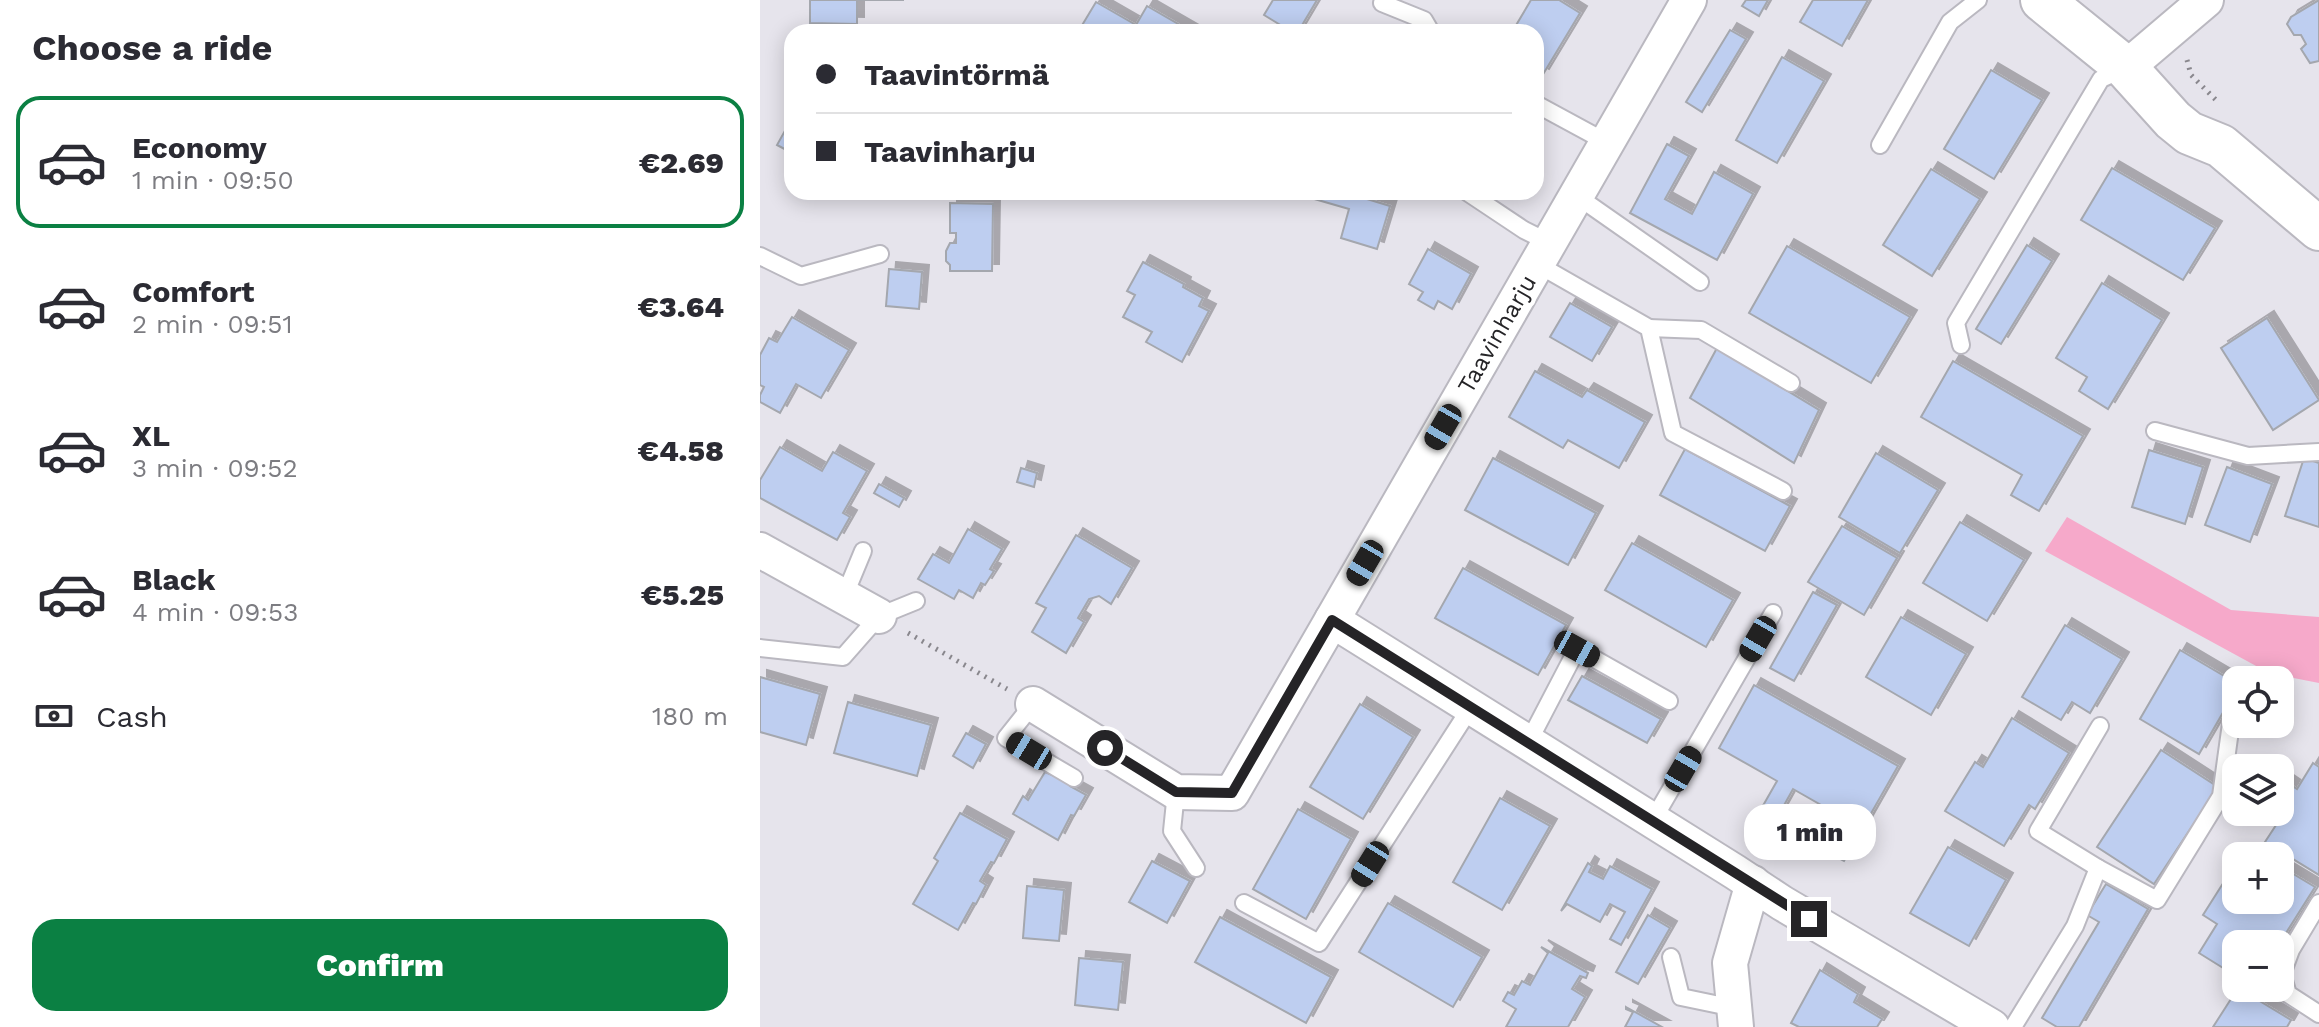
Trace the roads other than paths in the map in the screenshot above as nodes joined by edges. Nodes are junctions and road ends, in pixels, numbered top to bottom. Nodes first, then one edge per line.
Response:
1 (1689, 0) edge
2 (1978, 0) edge
3 (2042, 0) edge
4 (2206, 0) edge
5 (1382, 3) dead end
6 (1426, 24) edge
7 (2126, 68) junction
8 (1544, 108) edge
9 (1608, 143) junction
10 (1880, 145) dead end
11 (1577, 196) junction
12 (1479, 200) edge
13 (2319, 229) edge
14 (880, 254) dead end
15 (1544, 254) junction
16 (760, 256) edge
17 (1700, 282) dead end
18 (1649, 328) junction
19 (1961, 345) dead end
20 (1791, 383) dead end
21 (2155, 431) dead end
22 (2319, 452) edge
23 (1783, 491) dead end
24 (760, 550) edge
25 (863, 551) dead end
26 (844, 597) junction
27 (916, 601) dead end
28 (1773, 613) dead end
29 (879, 616) junction
30 (1332, 620) junction
31 (760, 648) edge
32 (1669, 701) dead end
33 (1033, 704) joint
34 (1471, 707) junction
35 (2100, 726) dead end
36 (2229, 738) edge
37 (1528, 743) junction
38 (1074, 778) dead end
39 (1176, 792) junction
40 (1653, 820) junction
41 (1196, 868) dead end
42 (2098, 868) junction
43 (1753, 883) junction
44 (1244, 903) dead end
45 (2319, 903) edge
46 (1671, 957) dead end
47 (2319, 1014) edge
48 (1735, 1018) edge
49 (1992, 1027) edge
50 (2013, 1027) edge

1 - 9 street, Taavinharju
2 - 10 lane
3 - 7 street
4 - 7 street
5 - 6 lane
7 - 13 street
7 - 19 lane
8 - 9 lane
9 - 11 street, Taavinharju
11 - 15 street, Taavinharju
11 - 17 lane
12 - 15 lane
14 - 16 lane
15 - 18 lane
15 - 30 street, Taavinharju
18 - 20 lane
18 - 23 lane
21 - 22 lane
24 - 26 street
25 - 26 lane
26 - 29 street
27 - 29 lane
28 - 40 lane
29 - 31 lane
30 - 34 street
30 - 39 street, Taavinharju
32 - 37 lane
33 - 38 lane
33 - 39 street
34 - 37 street
34 - 44 lane
35 - 42 lane
36 - 42 lane
37 - 40 street
39 - 41 lane
40 - 43 street
42 - 50 lane
43 - 48 street
43 - 49 street
45 - 47 lane
46 - 48 lane

